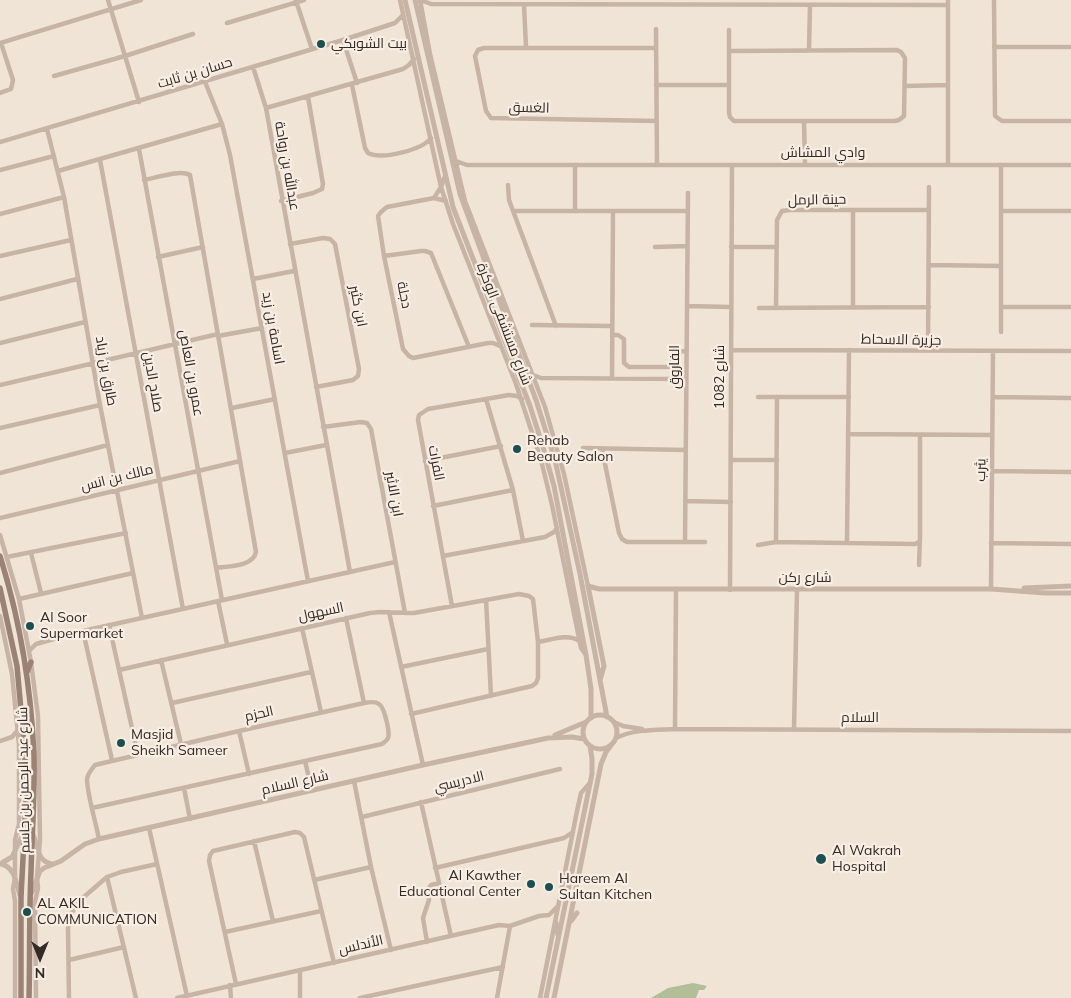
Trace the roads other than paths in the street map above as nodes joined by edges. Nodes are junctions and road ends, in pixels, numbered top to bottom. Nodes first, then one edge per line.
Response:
1 (108, 0) edge
2 (141, 0) edge
3 (304, 0) edge
4 (400, 0) edge
5 (405, 0) edge
6 (415, 0) edge
7 (420, 0) edge
8 (994, 0) edge
9 (296, 1) edge
10 (582, 2) edge
11 (708, 2) edge
12 (948, 3) edge
13 (430, 4) junction
14 (524, 5) junction
15 (810, 5) junction
16 (111, 9) junction
17 (403, 14) junction
18 (422, 14) junction
19 (228, 23) dead end
20 (395, 23) junction
21 (406, 27) junction
22 (656, 29) dead end
23 (729, 30) dead end
24 (193, 34) dead end
25 (413, 36) junction
26 (343, 40) junction
27 (1, 43) edge
28 (526, 47) junction
29 (994, 47) junction
30 (1071, 47) edge
31 (656, 48) junction
32 (312, 49) junction
33 (809, 50) junction
34 (729, 51) junction
35 (125, 56) junction
36 (414, 59) junction
37 (253, 67) junction
38 (403, 69) junction
39 (416, 73) junction
40 (54, 76) dead end
41 (205, 82) junction
42 (355, 84) junction
43 (656, 85) junction
44 (729, 85) junction
45 (905, 86) junction
46 (948, 86) junction
47 (0, 93) edge
48 (308, 97) junction
49 (138, 102) junction
50 (266, 108) junction
51 (657, 121) junction
52 (804, 121) junction
53 (1071, 121) edge
54 (222, 124) junction
55 (47, 129) junction
56 (431, 138) junction
57 (0, 142) edge
58 (420, 147) junction
59 (139, 149) junction
60 (449, 151) junction
61 (434, 153) junction
62 (54, 156) junction
63 (100, 160) junction
64 (456, 161) junction
65 (805, 164) junction
66 (467, 165) junction
67 (574, 165) junction
68 (657, 165) junction
69 (732, 165) junction
70 (948, 165) junction
71 (1001, 165) junction
72 (1071, 165) edge
73 (0, 170) edge
74 (58, 172) junction
75 (459, 174) junction
76 (445, 176) junction
77 (144, 180) junction
78 (457, 183) junction
79 (508, 185) dead end
80 (442, 188) junction
81 (929, 188) dead end
82 (688, 193) dead end
83 (64, 198) junction
84 (434, 198) junction
85 (281, 201) junction
86 (446, 201) junction
87 (453, 207) junction
88 (852, 210) junction
89 (929, 210) junction
90 (513, 211) junction
91 (575, 211) junction
92 (613, 211) junction
93 (688, 211) junction
94 (1001, 211) junction
95 (1071, 211) edge
96 (0, 214) edge
97 (71, 240) junction
98 (290, 244) junction
99 (687, 246) junction
100 (204, 247) junction
101 (655, 247) dead end
102 (731, 247) junction
103 (776, 247) junction
104 (0, 256) edge
105 (384, 256) junction
106 (158, 257) junction
107 (929, 265) junction
108 (1001, 266) junction
109 (294, 271) junction
110 (77, 279) junction
111 (253, 279) junction
112 (0, 299) edge
113 (687, 306) junction
114 (731, 307) junction
115 (853, 307) junction
116 (929, 307) junction
117 (1001, 307) junction
118 (1071, 307) edge
119 (759, 308) dead end
120 (776, 308) junction
121 (85, 322) junction
122 (532, 325) dead end
123 (556, 326) junction
124 (612, 326) junction
125 (262, 328) junction
126 (495, 332) junction
127 (1000, 332) dead end
128 (218, 335) junction
129 (612, 335) junction
130 (0, 343) edge
131 (174, 343) junction
132 (488, 344) junction
133 (501, 346) junction
134 (469, 347) junction
135 (731, 350) junction
136 (849, 350) junction
137 (686, 351) junction
138 (928, 351) junction
139 (1071, 351) edge
140 (136, 352) junction
141 (993, 352) junction
142 (92, 362) junction
143 (532, 375) junction
144 (545, 378) junction
145 (612, 378) junction
146 (686, 379) junction
147 (516, 384) junction
148 (0, 385) edge
149 (316, 387) junction
150 (538, 388) junction
151 (509, 395) junction
152 (758, 396) dead end
153 (777, 397) junction
154 (849, 397) junction
155 (993, 397) junction
156 (521, 398) junction
157 (1071, 398) edge
158 (275, 399) junction
159 (486, 399) junction
160 (536, 400) junction
161 (100, 405) junction
162 (530, 406) junction
163 (232, 408) junction
164 (323, 427) junction
165 (0, 428) edge
166 (959, 429) dead end
167 (848, 434) junction
168 (920, 435) junction
169 (959, 435) junction
170 (992, 435) junction
171 (326, 444) junction
172 (108, 445) junction
173 (501, 446) junction
174 (583, 448) dead end
175 (602, 449) junction
176 (686, 450) junction
177 (284, 453) junction
178 (731, 460) junction
179 (777, 460) junction
180 (240, 461) junction
181 (425, 461) junction
182 (198, 470) junction
183 (992, 471) junction
184 (0, 472) edge
185 (1071, 472) edge
186 (159, 480) junction
187 (117, 489) junction
188 (513, 490) junction
189 (685, 501) junction
190 (730, 502) junction
191 (433, 506) junction
192 (0, 518) edge
193 (560, 519) junction
194 (557, 528) junction
195 (126, 533) junction
196 (0, 535) edge
197 (545, 537) junction
198 (559, 540) junction
199 (524, 541) junction
200 (685, 542) junction
201 (705, 542) dead end
202 (776, 542) junction
203 (920, 542) junction
204 (847, 543) junction
205 (991, 543) junction
206 (1071, 544) edge
207 (758, 545) dead end
208 (31, 553) junction
209 (0, 556) edge
210 (443, 556) junction
211 (7, 557) junction
212 (395, 562) junction
213 (919, 565) dead end
214 (216, 568) junction
215 (350, 572) junction
216 (133, 573) junction
217 (580, 574) junction
218 (308, 581) junction
219 (588, 586) junction
220 (1071, 586) edge
221 (0, 588) edge
222 (599, 589) junction
223 (991, 589) junction
224 (1010, 589) junction
225 (676, 590) junction
226 (730, 590) junction
227 (797, 590) junction
228 (41, 593) junction
229 (1071, 593) edge
230 (590, 598) junction
231 (19, 599) junction
232 (486, 600) junction
233 (220, 601) junction
234 (452, 606) junction
235 (183, 609) junction
236 (389, 612) junction
237 (405, 613) junction
238 (0, 616) edge
239 (142, 618) junction
240 (346, 618) junction
241 (109, 626) junction
242 (576, 627) junction
243 (302, 628) junction
244 (84, 631) junction
245 (26, 637) junction
246 (567, 637) junction
247 (579, 641) junction
248 (538, 642) junction
249 (36, 644) junction
250 (227, 644) junction
251 (488, 648) junction
252 (29, 651) junction
253 (586, 655) junction
254 (161, 660) junction
255 (31, 662) junction
256 (17, 666) junction
257 (401, 667) junction
258 (119, 670) junction
259 (27, 672) junction
260 (311, 672) junction
261 (12, 674) junction
262 (600, 680) junction
263 (491, 696) junction
264 (172, 703) junction
265 (364, 703) junction
266 (321, 712) junction
267 (412, 714) junction
268 (607, 717) junction
269 (589, 720) junction
270 (614, 722) junction
271 (18, 729) junction
272 (676, 729) junction
273 (239, 730) junction
274 (649, 730) junction
275 (794, 730) junction
276 (1071, 731) edge
277 (10, 738) junction
278 (548, 738) junction
279 (616, 738) junction
280 (584, 739) junction
281 (0, 740) edge
282 (181, 744) junction
283 (612, 744) junction
284 (19, 746) junction
285 (590, 746) junction
286 (138, 755) junction
287 (112, 760) junction
288 (305, 761) junction
289 (423, 765) junction
290 (560, 769) dead end
291 (248, 774) junction
292 (354, 781) junction
293 (590, 783) junction
294 (184, 788) junction
295 (312, 790) junction
296 (421, 802) junction
297 (92, 808) junction
298 (362, 817) junction
299 (190, 818) junction
300 (149, 828) junction
301 (24, 832) junction
302 (573, 832) junction
303 (32, 834) junction
304 (99, 839) junction
305 (559, 840) junction
306 (254, 841) junction
307 (570, 851) junction
308 (15, 852) junction
309 (38, 853) junction
310 (0, 864) edge
311 (53, 864) junction
312 (157, 864) junction
313 (371, 867) junction
314 (435, 868) junction
315 (37, 877) junction
316 (107, 877) junction
317 (15, 878) junction
318 (314, 880) junction
319 (439, 883) junction
320 (21, 897) junction
321 (30, 897) junction
322 (558, 906) junction
323 (321, 911) junction
324 (577, 913) dead end
325 (549, 915) junction
326 (273, 921) junction
327 (556, 923) junction
328 (569, 923) junction
329 (510, 926) junction
330 (225, 932) junction
331 (450, 936) junction
332 (559, 938) junction
333 (427, 942) junction
334 (124, 947) junction
335 (391, 950) junction
336 (69, 960) junction
337 (334, 963) junction
338 (503, 967) junction
339 (300, 971) junction
340 (233, 985) junction
341 (187, 996) junction
342 (15, 998) edge
343 (21, 998) edge
344 (30, 998) edge
345 (36, 998) edge
346 (69, 998) edge
347 (136, 998) edge
348 (179, 998) edge
349 (231, 998) edge
350 (300, 998) edge
351 (360, 998) edge
352 (497, 998) edge
353 (540, 998) edge
354 (546, 998) edge
355 (554, 998) edge

1 - 16 street
2 - 16 street
3 - 9 street
4 - 17 street, شارع مستشفى الوكرة
5 - 25 street, شارع مستشفى الوكرة
6 - 60 street, شارع مستشفى الوكرة
7 - 13 street
7 - 18 street, شارع مستشفى الوكرة
8 - 29 street
9 - 19 street
9 - 32 street
10 - 11 street
10 - 14 street
11 - 15 street
12 - 15 street
12 - 46 street
13 - 14 street
13 - 18 street
14 - 28 street
15 - 33 street
16 - 27 street
16 - 35 street
17 - 20 street
17 - 21 street, شارع مستشفى الوكرة
18 - 64 street, شارع مستشفى الوكرة
20 - 21 street
20 - 26 street, حسان بن ثابت
21 - 25 street
21 - 36 street, شارع مستشفى الوكرة
22 - 31 street
23 - 34 street
24 - 35 street
25 - 76 street, شارع مستشفى الوكرة
26 - 32 street, حسان بن ثابت
26 - 42 street
27 - 47 street
28 - 31 street, الغسق
28 - 51 street, الغسق
29 - 30 street
29 - 53 street
31 - 43 street
32 - 37 street, حسان بن ثابت
33 - 34 street
33 - 45 street
34 - 44 street
35 - 40 street
35 - 49 street
36 - 38 street
36 - 39 street, شارع مستشفى الوكرة
37 - 41 street, حسان بن ثابت
37 - 50 street, عبدالله بن رواحة
38 - 39 street
38 - 42 street
39 - 56 street, شارع مستشفى الوكرة
41 - 49 street, حسان بن ثابت
41 - 54 street, اسامة بن زيد
42 - 48 street
42 - 58 street
43 - 44 street
43 - 51 street
44 - 52 street
45 - 46 street
45 - 52 street
46 - 70 street
48 - 50 street
48 - 85 street
49 - 55 street, حسان بن ثابت
50 - 85 street, عبدالله بن رواحة
51 - 68 street
52 - 65 street
54 - 59 street
54 - 111 street, اسامة بن زيد
55 - 57 street, حسان بن ثابت
55 - 62 street, طارق بن زياد
56 - 58 street
56 - 61 street, شارع مستشفى الوكرة
58 - 61 street
59 - 63 street
59 - 77 street, عمرو بن العاص
60 - 64 street
60 - 78 street, شارع مستشفى الوكرة
61 - 80 street, شارع مستشفى الوكرة
62 - 73 street
62 - 74 street, طارق بن زياد
63 - 74 street
63 - 140 street, صلاح الدين
64 - 66 street, وادي المشاش
64 - 75 street, شارع مستشفى الوكرة
65 - 69 street, وادي المشاش
65 - 70 street, وادي المشاش
66 - 67 street, وادي المشاش
66 - 75 street
67 - 68 street, وادي المشاش
67 - 91 street
68 - 69 street, وادي المشاش
69 - 102 street, شارع 1082
70 - 71 street, وادي المشاش
71 - 72 street, وادي المشاش
71 - 94 street
74 - 83 street, طارق بن زياد
75 - 78 street
75 - 143 street, شارع مستشفى الوكرة
76 - 80 street
76 - 87 street, شارع مستشفى الوكرة
77 - 100 street
77 - 106 street, عمرو بن العاص
78 - 160 street, شارع مستشفى الوكرة
79 - 90 street
80 - 84 street
80 - 86 street, شارع مستشفى الوكرة
81 - 89 street
82 - 93 street, الفاروق
83 - 96 street
83 - 97 street, طارق بن زياد
84 - 86 street, دجلة
84 - 105 street, دجلة
85 - 98 street, عبدالله بن رواحة
86 - 87 street, دجلة
86 - 126 street, شارع مستشفى الوكرة
87 - 162 street, شارع مستشفى الوكرة
88 - 89 street
88 - 103 street, حينة الرمل
88 - 115 street, حينة الرمل
89 - 107 street
90 - 91 street
90 - 123 street
91 - 92 street
92 - 93 street
92 - 124 street
93 - 99 street, الفاروق
94 - 95 street
94 - 108 street
97 - 104 street
97 - 110 street, طارق بن زياد
98 - 109 street, عبدالله بن رواحة
98 - 149 street, ابن كثير
99 - 101 street
99 - 113 street, الفاروق
100 - 106 street
100 - 128 street
102 - 103 street
102 - 114 street, شارع 1082
103 - 120 street, حينة الرمل
105 - 134 street
105 - 134 street, دجلة
106 - 131 street, عمرو بن العاص
107 - 108 street
107 - 116 street
108 - 117 street
109 - 111 street
109 - 149 street, عبدالله بن رواحة
110 - 112 street
110 - 121 street, طارق بن زياد
111 - 125 street, اسامة بن زيد
113 - 114 street
113 - 137 street, الفاروق
114 - 135 street, شارع 1082
115 - 116 street
115 - 120 street
116 - 138 street
117 - 118 street
117 - 127 street
119 - 120 street
121 - 130 street
121 - 142 street, طارق بن زياد
122 - 123 street
123 - 124 street
124 - 129 street
125 - 128 street
125 - 158 street, اسامة بن زيد
126 - 132 street
126 - 133 street, شارع مستشفى الوكرة
128 - 131 street
128 - 163 street
129 - 137 street
129 - 145 street
131 - 140 street
131 - 182 street, عمرو بن العاص
132 - 133 street, دجلة
132 - 134 street, دجلة
133 - 147 street, شارع مستشفى الوكرة
135 - 136 street, جزيرة الاسحاط
135 - 178 street, شارع 1082
136 - 138 street, جزيرة الاسحاط
136 - 154 street
137 - 146 street, الفاروق
138 - 141 street, جزيرة الاسحاط
139 - 141 street, جزيرة الاسحاط
140 - 142 street
140 - 186 street, صلاح الدين
141 - 155 street, يثرب
142 - 148 street
142 - 161 street, طارق بن زياد
143 - 144 street
143 - 150 street, شارع مستشفى الوكرة
144 - 145 street
144 - 150 street
145 - 146 street
146 - 176 street, الفاروق
147 - 151 street
147 - 156 street, شارع مستشفى الوكرة
149 - 164 street, عبدالله بن رواحة
150 - 160 street
150 - 219 street, شارع مستشفى الوكرة
151 - 156 street, الفرات
151 - 159 street, الفرات
152 - 153 street
153 - 154 street
153 - 179 street
154 - 167 street
155 - 157 street
155 - 170 street, يثرب
156 - 162 street, الفرات
156 - 194 street, شارع مستشفى الوكرة
158 - 163 street
158 - 177 street, اسامة بن زيد
159 - 173 street
159 - 181 street, الفرات
160 - 217 street, شارع مستشفى الوكرة
161 - 165 street
161 - 172 street, طارق بن زياد
162 - 193 street, شارع مستشفى الوكرة
163 - 180 street
164 - 171 street, عبدالله بن رواحة
164 - 212 street, ابن الاثير
166 - 169 street
167 - 168 street
167 - 204 street
168 - 169 street
168 - 203 street
169 - 170 street
170 - 183 street, يثرب
171 - 177 street
171 - 215 street, عبدالله بن رواحة
172 - 184 street
172 - 187 street, طارق بن زياد
173 - 181 street
173 - 188 street
174 - 175 street
175 - 176 street
175 - 200 street
176 - 189 street, الفاروق
177 - 218 street, اسامة بن زيد
178 - 179 street
178 - 190 street, شارع 1082
179 - 202 street
180 - 182 street, مالك بن انس
180 - 214 street
181 - 191 street, الفرات
182 - 186 street, مالك بن انس
182 - 214 street, عمرو بن العاص
183 - 185 street
183 - 205 street, يثرب
186 - 187 street, مالك بن انس
186 - 235 street, صلاح الدين
187 - 192 street, مالك بن انس
187 - 195 street, طارق بن زياد
188 - 191 street
188 - 199 street
189 - 190 street
189 - 200 street, الفاروق
190 - 226 street, شارع 1082
191 - 210 street, الفرات
193 - 194 street
193 - 253 street, شارع مستشفى الوكرة
194 - 197 street
194 - 198 street, شارع مستشفى الوكرة
195 - 208 street
195 - 216 street, طارق بن زياد
196 - 211 street, شارع عبد الرحمن بن جاسم
197 - 198 street
197 - 199 street
198 - 242 street, شارع مستشفى الوكرة
199 - 210 street
200 - 201 street
202 - 204 street
202 - 207 street
203 - 204 street
203 - 213 street
205 - 206 street
205 - 223 street, يثرب
208 - 211 street
208 - 228 street
209 - 259 main road, شارع عبد الرحمن بن جاسم
210 - 234 street, الفرات
211 - 231 street, شارع عبد الرحمن بن جاسم
212 - 215 street
212 - 237 street, ابن الاثير
214 - 233 street, عمرو بن العاص
215 - 218 street
216 - 228 street
216 - 239 street, طارق بن زياد
217 - 219 street, شارع مستشفى الوكرة
217 - 262 street, شارع مستشفى الوكرة
218 - 233 street
219 - 222 street, شارع ركن
219 - 230 street, شارع مستشفى الوكرة
220 - 224 street, شارع ركن
221 - 256 main road, شارع عبد الرحمن بن جاسم
222 - 225 street, شارع ركن
222 - 230 street
223 - 224 street, شارع ركن
223 - 227 street, شارع ركن
224 - 229 street, شارع ركن
225 - 226 street, شارع ركن
225 - 272 street
226 - 227 street, شارع ركن
227 - 275 street
228 - 231 street
230 - 262 street, شارع مستشفى الوكرة
231 - 245 street, شارع عبد الرحمن بن جاسم
232 - 234 street, السهول
232 - 248 street, السهول
232 - 251 street
233 - 235 street
233 - 250 street, عمرو بن العاص
234 - 237 street, السهول
235 - 239 street
236 - 237 street, السهول
236 - 240 street, السهول
236 - 257 street
238 - 261 street, شارع عبد الرحمن بن جاسم
239 - 241 street
240 - 243 street, السهول
240 - 265 street
241 - 244 street
241 - 258 street
242 - 246 street
242 - 247 street, شارع مستشفى الوكرة
243 - 250 street, السهول
243 - 260 street
244 - 249 street
244 - 287 street
245 - 249 street
245 - 252 street, شارع عبد الرحمن بن جاسم
246 - 247 street
246 - 248 street
247 - 253 street, شارع مستشفى الوكرة
248 - 263 street
249 - 252 street
250 - 254 street, السهول
251 - 257 street
251 - 263 street
252 - 255 street, شارع عبد الرحمن بن جاسم
253 - 269 street, شارع مستشفى الوكرة
254 - 258 street, السهول
254 - 264 street
255 - 259 main road
255 - 309 street, شارع عبد الرحمن بن جاسم
256 - 261 main road
256 - 301 main road, شارع عبد الرحمن بن جاسم
257 - 267 street
258 - 286 street
259 - 303 main road, شارع عبد الرحمن بن جاسم
260 - 264 street
260 - 266 street
261 - 271 street, شارع عبد الرحمن بن جاسم
262 - 268 street, شارع مستشفى الوكرة
263 - 267 street
264 - 282 street
265 - 266 street, الحزم
265 - 288 street
266 - 273 street, الحزم
267 - 289 street
268 - 269 street
268 - 270 street
269 - 278 street, شارع السلام
269 - 280 street
270 - 274 street, السلام
270 - 279 street
271 - 277 street
271 - 284 street, شارع عبد الرحمن بن جاسم
272 - 274 street, السلام
272 - 275 street, السلام
273 - 282 street, الحزم
273 - 291 street
274 - 279 street, السلام
275 - 276 street, السلام
277 - 281 street
277 - 284 street
278 - 280 street, شارع السلام
278 - 289 street, شارع السلام
279 - 283 street
280 - 285 street
282 - 286 street, الحزم
283 - 285 street
283 - 328 street
284 - 308 street, شارع عبد الرحمن بن جاسم
285 - 293 street
286 - 287 street, الحزم
287 - 297 street, الحزم
288 - 291 street
288 - 295 street
289 - 292 street, شارع السلام
290 - 296 street, الادريسي
291 - 294 street
292 - 295 street, شارع السلام
292 - 298 street
293 - 302 street
293 - 332 street
294 - 297 street
294 - 299 street
295 - 299 street, شارع السلام
296 - 298 street, الادريسي
296 - 314 street
297 - 304 street, الحزم
298 - 313 street
299 - 300 street, شارع السلام
300 - 304 street, شارع السلام
300 - 312 street
301 - 308 street
301 - 320 main road, شارع عبد الرحمن بن جاسم
302 - 305 street
302 - 307 street
303 - 309 street
303 - 321 main road, شارع عبد الرحمن بن جاسم
304 - 311 street, شارع السلام
305 - 307 street
305 - 314 street
306 - 318 street
306 - 326 street
306 - 330 street
307 - 322 street
308 - 310 street
308 - 317 street, شارع عبد الرحمن بن جاسم
309 - 311 street
309 - 315 street, شارع عبد الرحمن بن جاسم
310 - 317 street
311 - 315 street, شارع السلام
312 - 316 street
312 - 341 street
313 - 318 street
313 - 335 street
314 - 319 street
315 - 321 street
315 - 345 street, شارع عبد الرحمن بن جاسم
316 - 334 street
316 - 336 street
317 - 320 street
317 - 342 street, شارع عبد الرحمن بن جاسم
318 - 323 street
319 - 331 street
319 - 333 street
320 - 343 main road, شارع عبد الرحمن بن جاسم
321 - 344 main road, شارع عبد الرحمن بن جاسم
322 - 325 street
322 - 327 street
323 - 326 street
323 - 337 street
324 - 328 street
325 - 327 street
325 - 329 street, الأندلس
326 - 330 street
327 - 332 street
327 - 353 street
328 - 355 street
329 - 331 street, الأندلس
329 - 338 street
330 - 340 street
331 - 333 street, الأندلس
332 - 354 street
333 - 335 street, الأندلس
334 - 336 street
334 - 347 street
335 - 337 street, الأندلس
336 - 346 street
337 - 339 street, الأندلس
338 - 351 street
338 - 352 street
339 - 340 street, الأندلس
339 - 350 street
340 - 341 street, الأندلس
340 - 349 street
341 - 348 street, الأندلس

